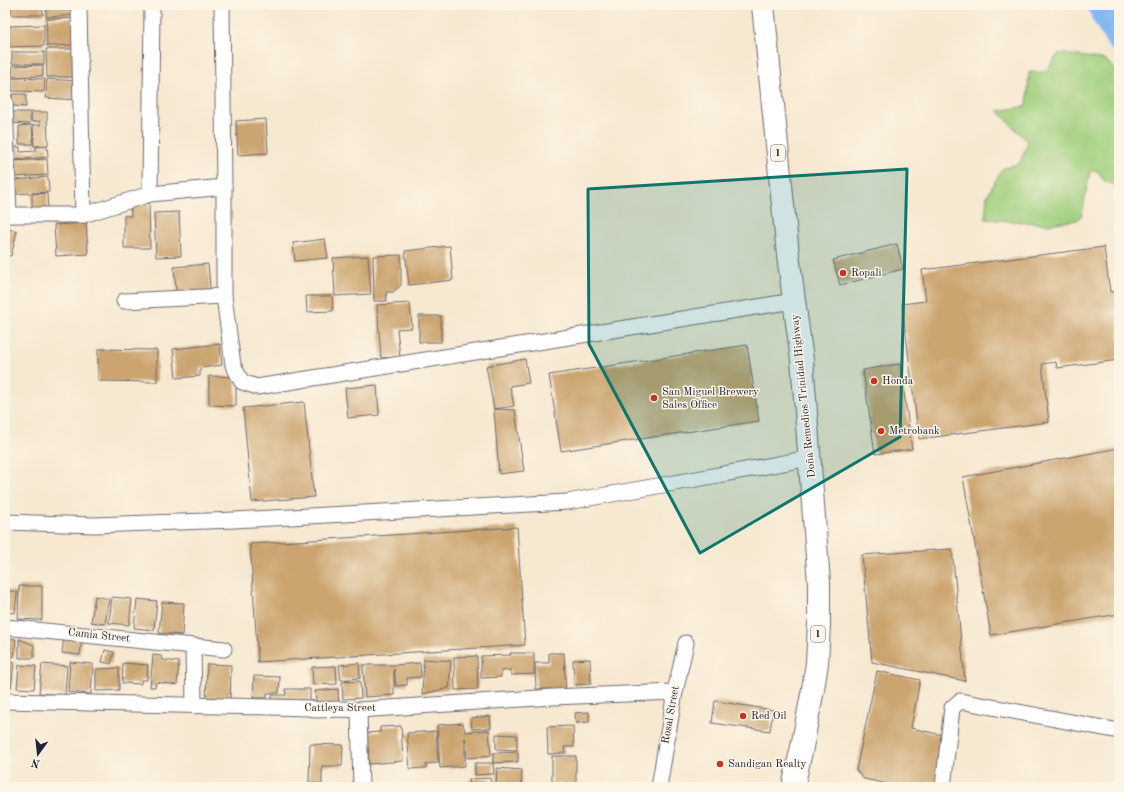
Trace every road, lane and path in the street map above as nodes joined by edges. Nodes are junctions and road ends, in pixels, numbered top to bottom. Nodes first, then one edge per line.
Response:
1 (79, 5) edge
2 (152, 5) edge
3 (222, 5) edge
4 (763, 5) edge
5 (5, 101) edge
6 (224, 187) junction
7 (150, 194) junction
8 (7, 215) edge
9 (83, 215) junction
10 (224, 296) junction
11 (124, 301) dead end
12 (794, 301) junction
13 (810, 458) junction
14 (5, 522) edge
15 (5, 627) edge
16 (686, 643) dead end
17 (194, 646) junction
18 (224, 649) dead end
19 (675, 692) junction
20 (5, 701) edge
21 (194, 706) junction
22 (359, 710) junction
23 (1119, 731) edge
24 (361, 787) edge
25 (659, 787) edge
26 (793, 787) edge
27 (943, 787) edge

1 - 9 street
2 - 7 street
3 - 6 street
4 - 12 highway, Doña Remedios Trinidad Highway / 1
5 - 8 street
6 - 7 street
6 - 10 street
7 - 9 street
8 - 9 street
10 - 11 street
10 - 12 street
12 - 13 highway, Doña Remedios Trinidad Highway / 1
13 - 14 street
13 - 26 highway, Doña Remedios Trinidad Highway / 1
15 - 17 street, Camia Street
16 - 19 street, Rosal Street
17 - 18 street, Camia Street
17 - 21 street
19 - 22 street, Cattleya Street
19 - 25 street, Rosal Street
20 - 21 street, Cattleya Street
21 - 22 street, Cattleya Street
22 - 24 street
23 - 27 street

